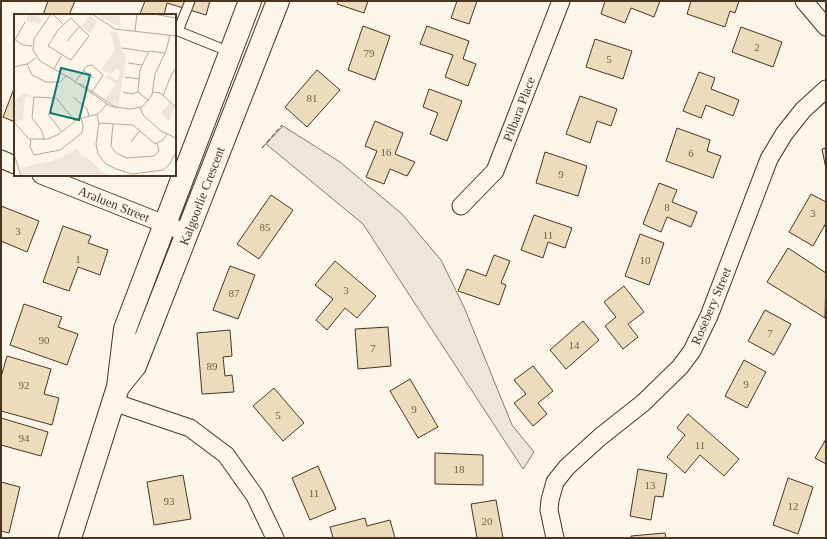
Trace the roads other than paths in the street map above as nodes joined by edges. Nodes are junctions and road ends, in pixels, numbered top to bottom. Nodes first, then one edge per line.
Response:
1 (190, 1) edge
2 (250, 1) edge
3 (278, 1) edge
4 (562, 1) edge
5 (804, 1) edge
6 (826, 27) edge
7 (230, 52) junction
8 (826, 89) edge
9 (1, 159) edge
10 (14, 165) edge
11 (44, 176) edge
12 (461, 206) dead end
13 (165, 224) junction
14 (187, 233) junction
15 (115, 394) junction
16 (70, 538) edge
17 (274, 538) edge
18 (555, 538) edge

1 - 7 lane
2 - 7 street, Kalgoorlie Crescent
3 - 14 street, Kalgoorlie Crescent
4 - 12 street, Pilbara Place
5 - 6 street
7 - 13 street, Kalgoorlie Crescent
8 - 18 street, Rosebery Street
9 - 10 street
11 - 13 street, Araluen Street
13 - 14 street, Araluen Street
13 - 15 street, Kalgoorlie Crescent
14 - 15 street, Kalgoorlie Crescent
15 - 16 street, Kalgoorlie Crescent
15 - 17 street

